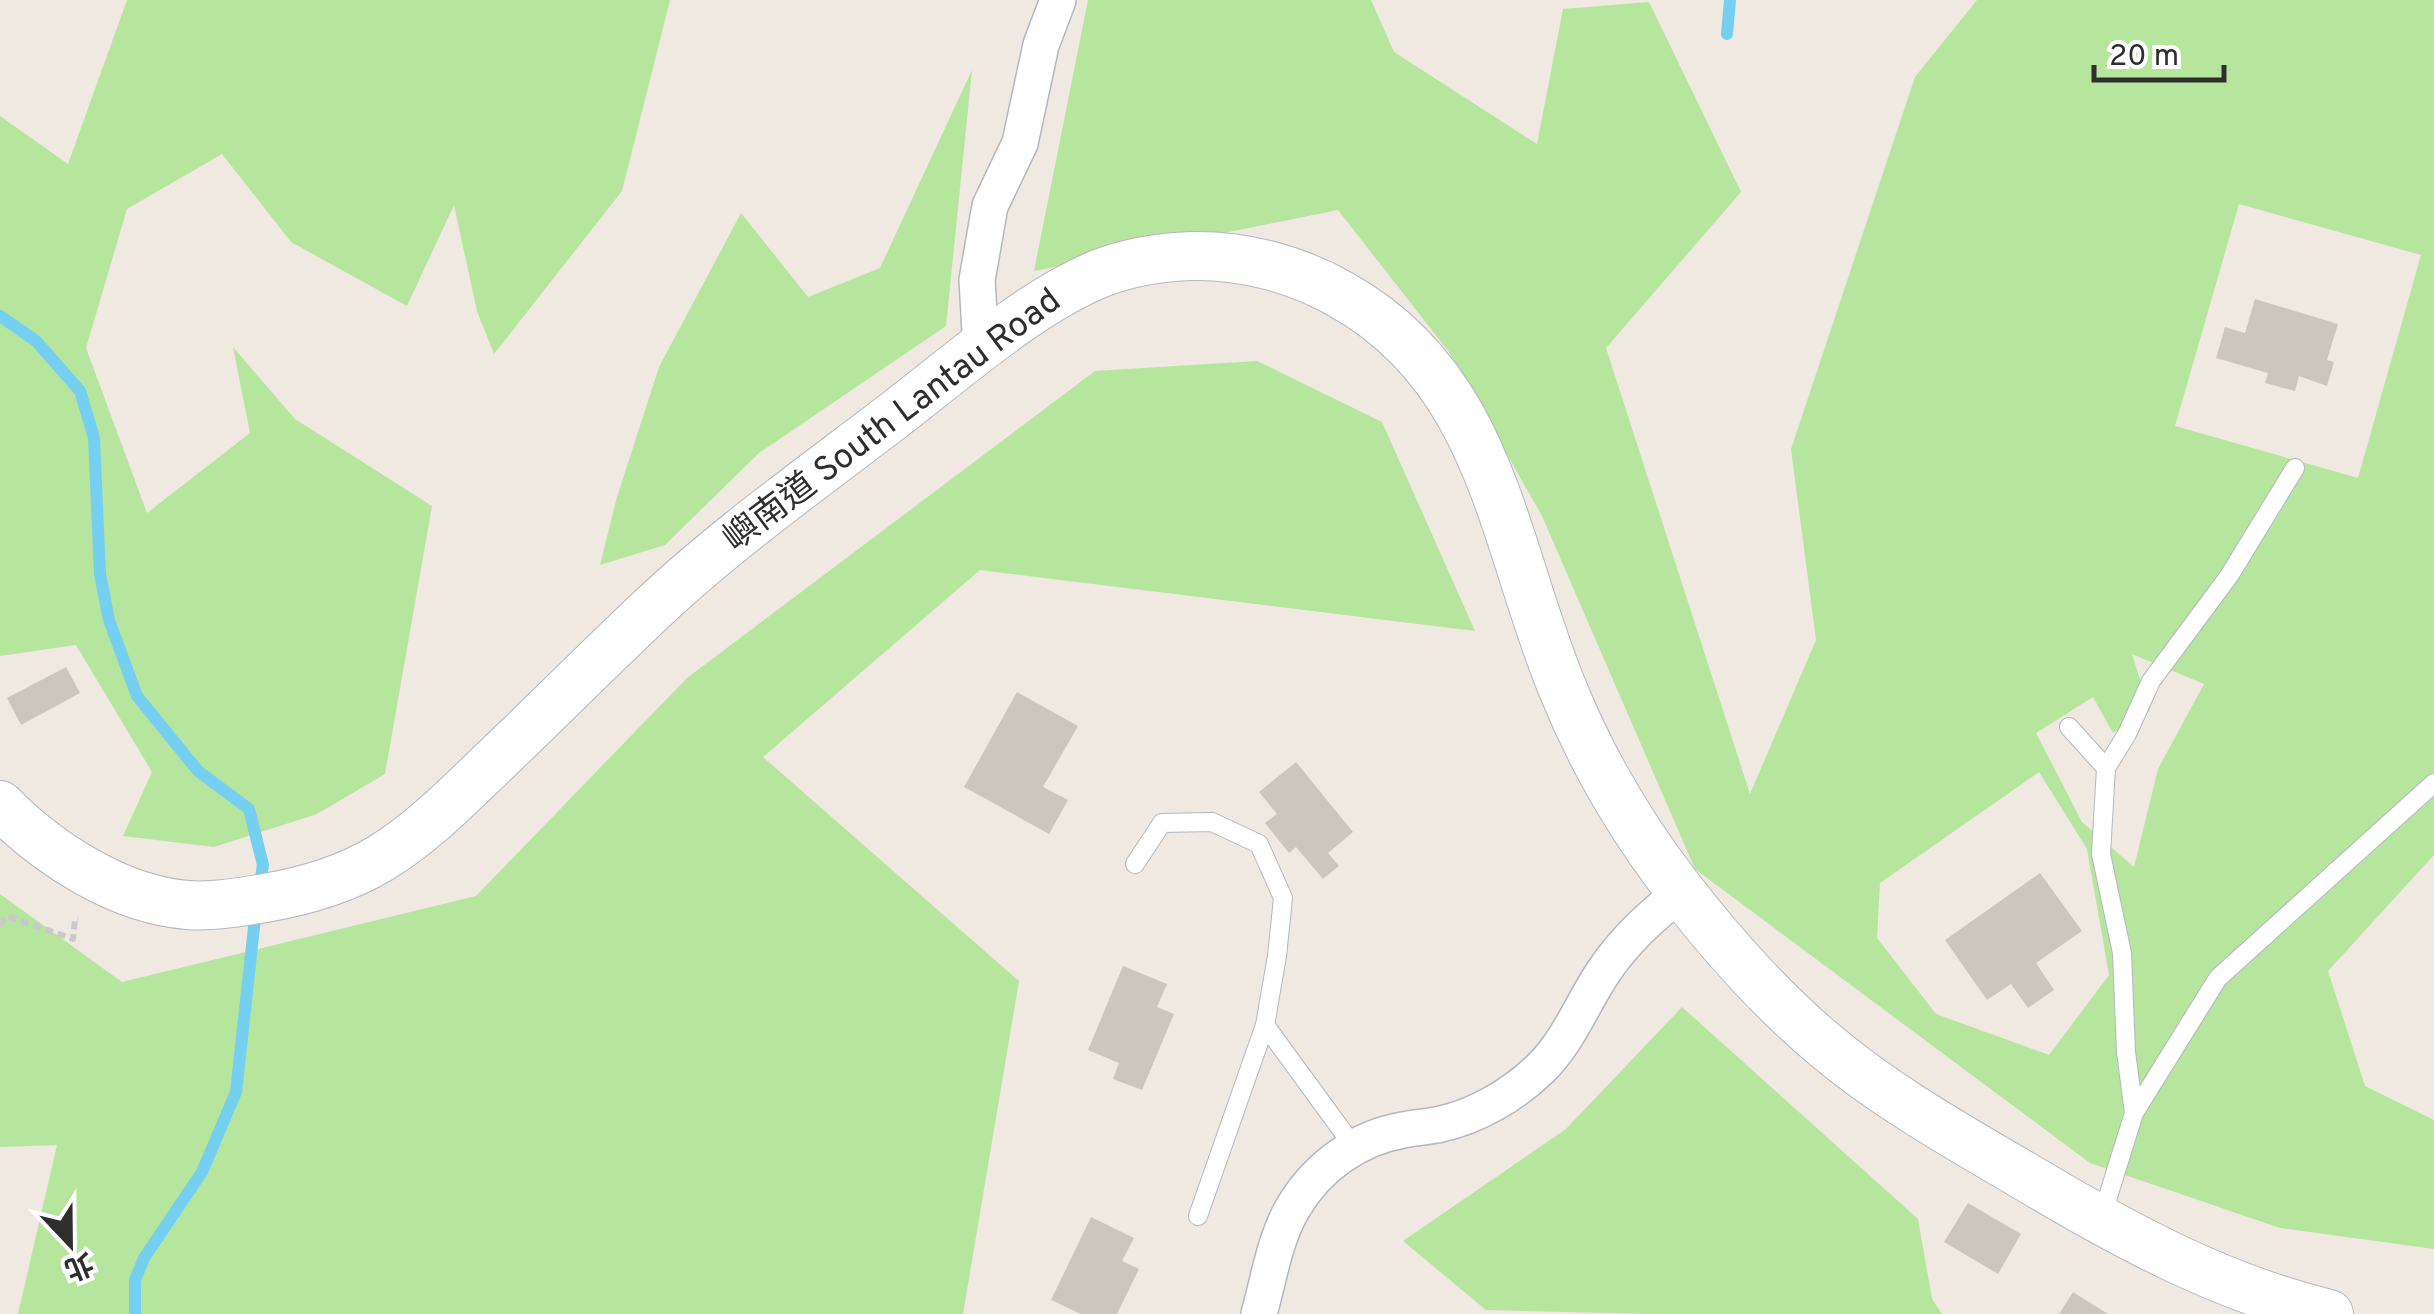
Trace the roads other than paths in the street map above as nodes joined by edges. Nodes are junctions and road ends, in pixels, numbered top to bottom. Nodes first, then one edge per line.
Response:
1 (1058, 0) edge
2 (981, 348) junction
3 (2296, 468) dead end
4 (2068, 727) dead end
5 (2106, 768) junction
6 (2434, 783) edge
7 (0, 804) edge
8 (1135, 864) dead end
9 (1682, 892) junction
10 (1265, 1025) junction
11 (2134, 1114) junction
12 (1354, 1147) junction
13 (1198, 1216) dead end
14 (2100, 1221) junction
15 (1259, 1314) edge
16 (2329, 1314) edge

1 - 2 street
2 - 7 main road, 嶼南道 South Lantau Road
2 - 9 main road, 嶼南道 South Lantau Road
3 - 5 lane
4 - 5 lane
5 - 11 lane
6 - 11 lane
8 - 10 lane
9 - 12 street
9 - 14 main road, 嶼南道 South Lantau Road
10 - 12 lane
10 - 13 lane
11 - 14 lane
12 - 15 street
14 - 16 main road, 嶼南道 South Lantau Road

